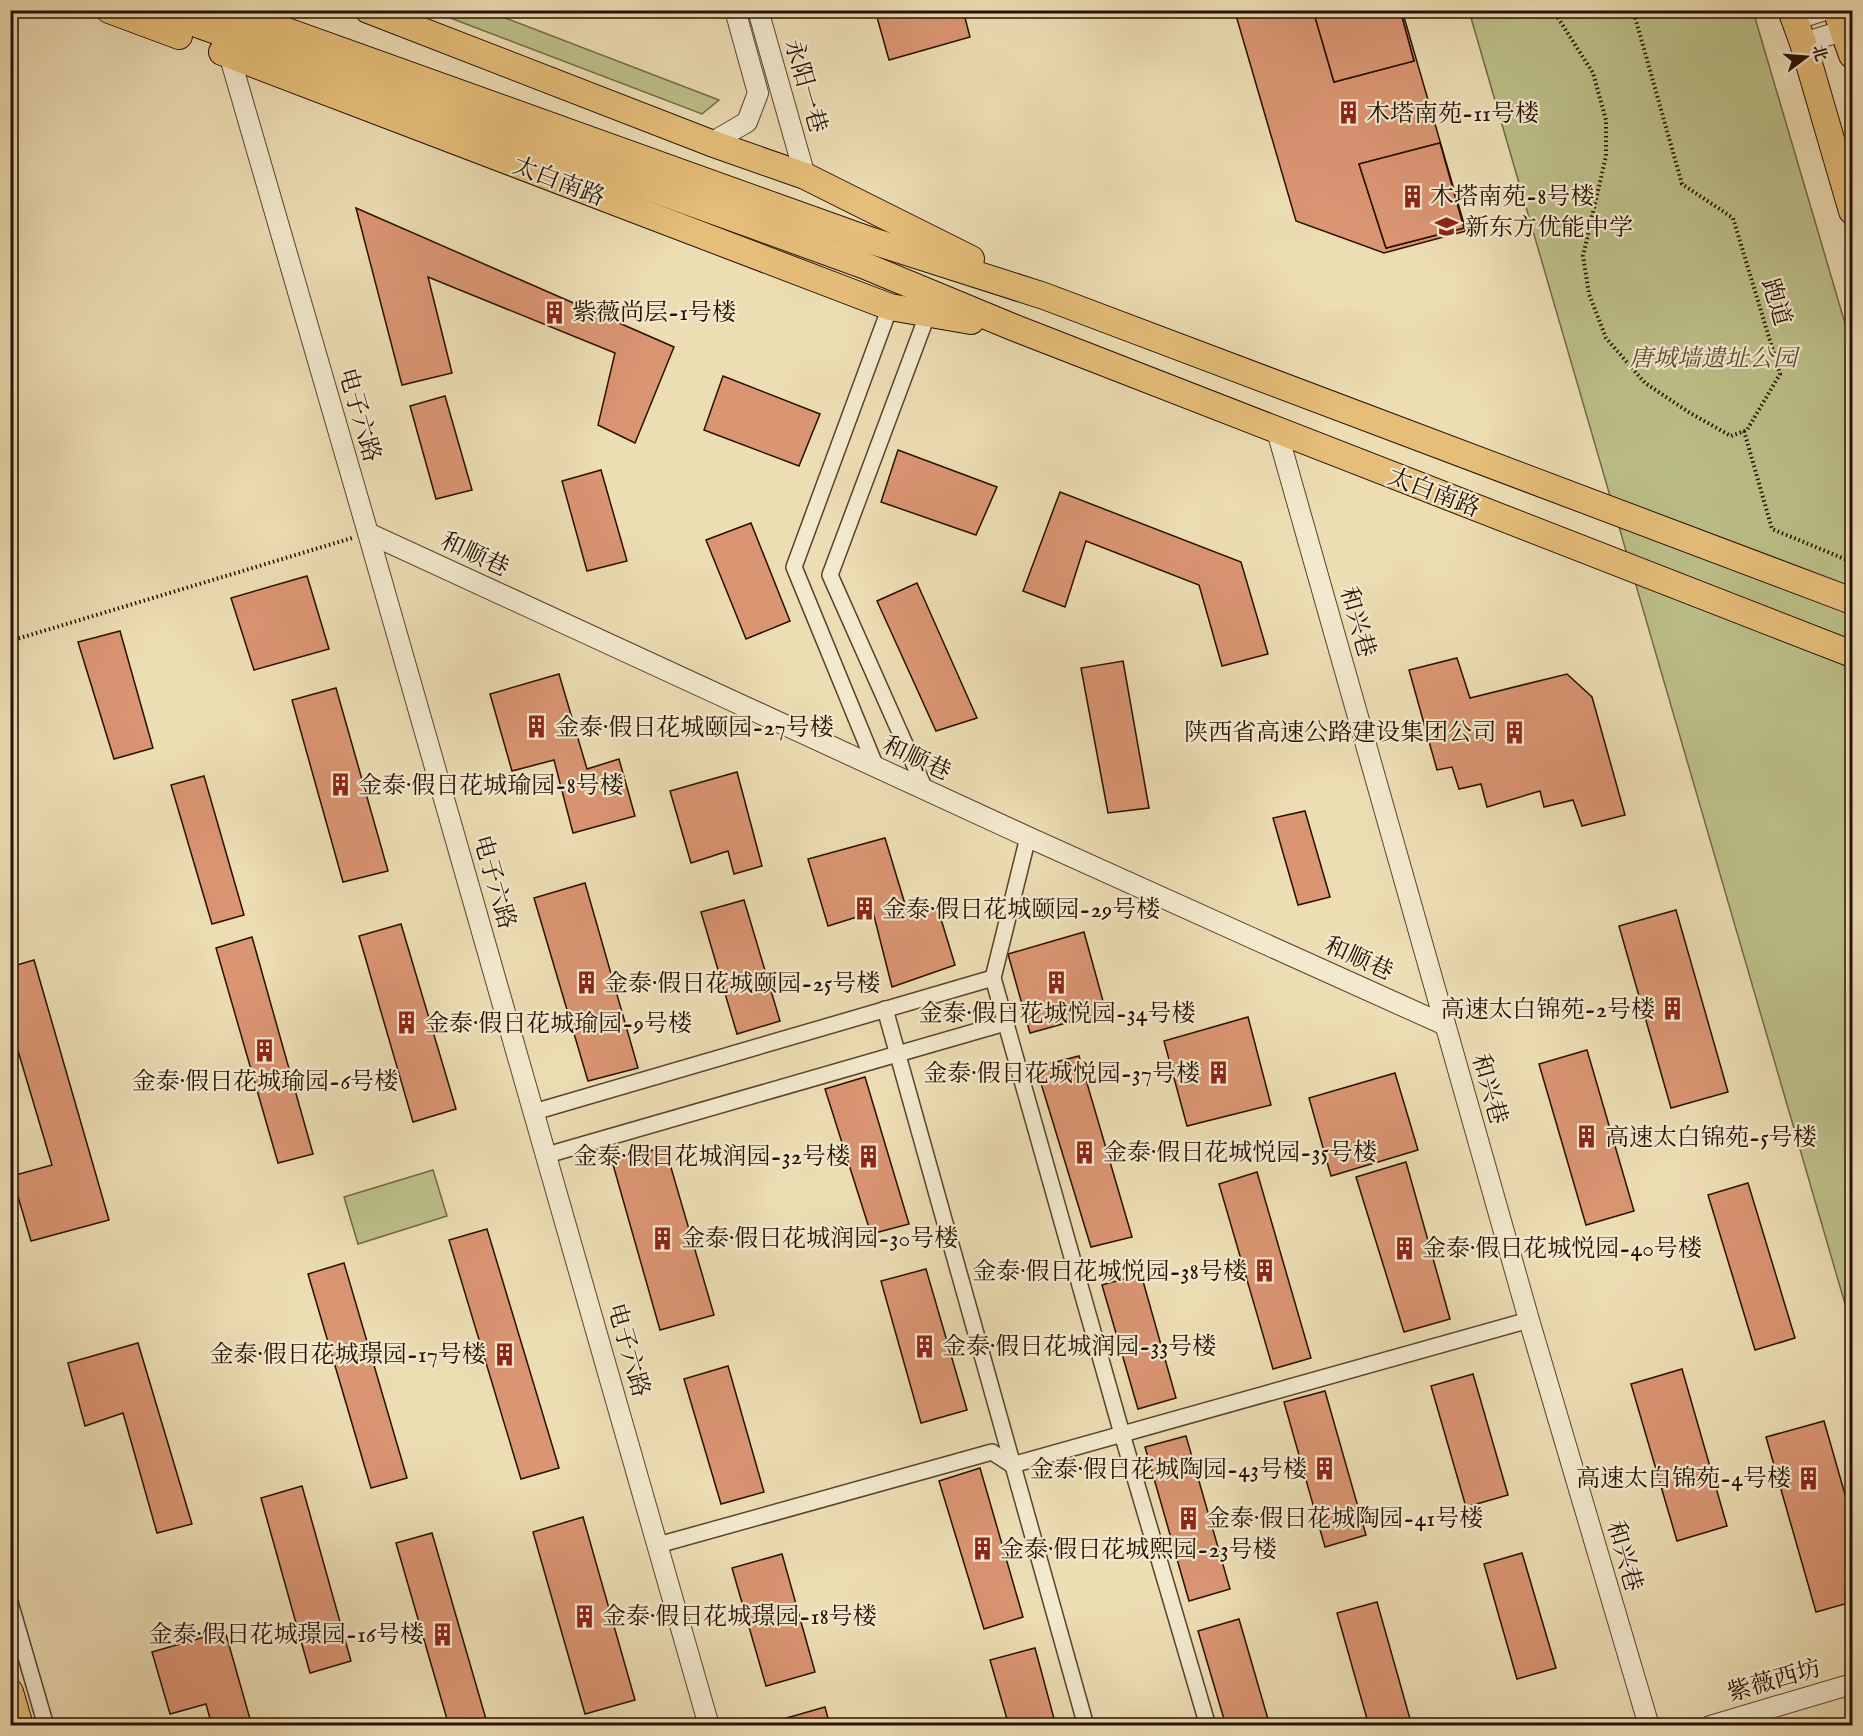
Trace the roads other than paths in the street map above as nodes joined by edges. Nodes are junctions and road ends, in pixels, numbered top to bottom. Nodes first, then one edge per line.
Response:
1 (109, 10) edge
2 (158, 10) edge
3 (228, 10) edge
4 (368, 10) edge
5 (735, 10) edge
6 (758, 10) edge
7 (1825, 10) edge
8 (1843, 23) edge
9 (1796, 24) edge
10 (229, 54) junction
11 (1852, 56) edge
12 (711, 143) junction
13 (805, 176) junction
14 (1852, 211) edge
15 (1044, 296) junction
16 (890, 307) junction
17 (928, 313) junction
18 (1015, 328) junction
19 (1277, 431) junction
20 (368, 533) junction
21 (1852, 600) edge
22 (1852, 654) edge
23 (876, 767) junction
24 (925, 789) junction
25 (1028, 837) junction
26 (993, 978) junction
27 (885, 1010) junction
28 (1005, 1023) junction
29 (1445, 1025) junction
30 (898, 1053) junction
31 (534, 1112) junction
32 (547, 1155) junction
33 (1529, 1320) junction
34 (1122, 1434) junction
35 (1012, 1465) junction
36 (658, 1545) junction
37 (10, 1602) edge
38 (1852, 1684) edge
39 (10, 1692) edge
40 (20, 1725) edge
41 (46, 1725) edge
42 (710, 1725) edge
43 (1086, 1725) edge
44 (1208, 1725) edge
45 (1648, 1725) edge
46 (1710, 1725) edge

1 - 10 main road, 太白南路
2 - 18 main road, 太白南路
3 - 15 main road, 太白南路
4 - 12 main road, 太白南路
5 - 12 street, 永阳一巷
6 - 13 street, 永阳一巷
7 - 9 street
8 - 9 street
8 - 11 main road
9 - 14 main road
10 - 16 main road, 太白南路
10 - 20 street, 电子六路
12 - 13 main road, 太白南路
13 - 15 main road, 太白南路
15 - 21 main road, 太白南路
16 - 17 main road, 太白南路
16 - 23 street
17 - 18 main road, 太白南路
17 - 24 street
18 - 19 main road, 太白南路
19 - 22 main road, 太白南路
19 - 29 street, 和兴巷
20 - 23 street, 和顺巷
20 - 31 street, 电子六路
23 - 24 street, 和顺巷
24 - 25 street, 和顺巷
25 - 26 street
25 - 29 street, 和顺巷
26 - 27 street
26 - 28 street
27 - 30 street
27 - 31 street
28 - 30 street
28 - 34 street
29 - 33 street, 和兴巷
30 - 32 street
30 - 35 street
31 - 32 street, 电子六路
32 - 36 street, 电子六路
33 - 34 street
33 - 45 street, 和兴巷
34 - 35 street
34 - 44 street
35 - 36 street
35 - 43 street
36 - 42 street, 电子六路
37 - 41 street
38 - 46 street, 紫薇西坊
39 - 40 main road

